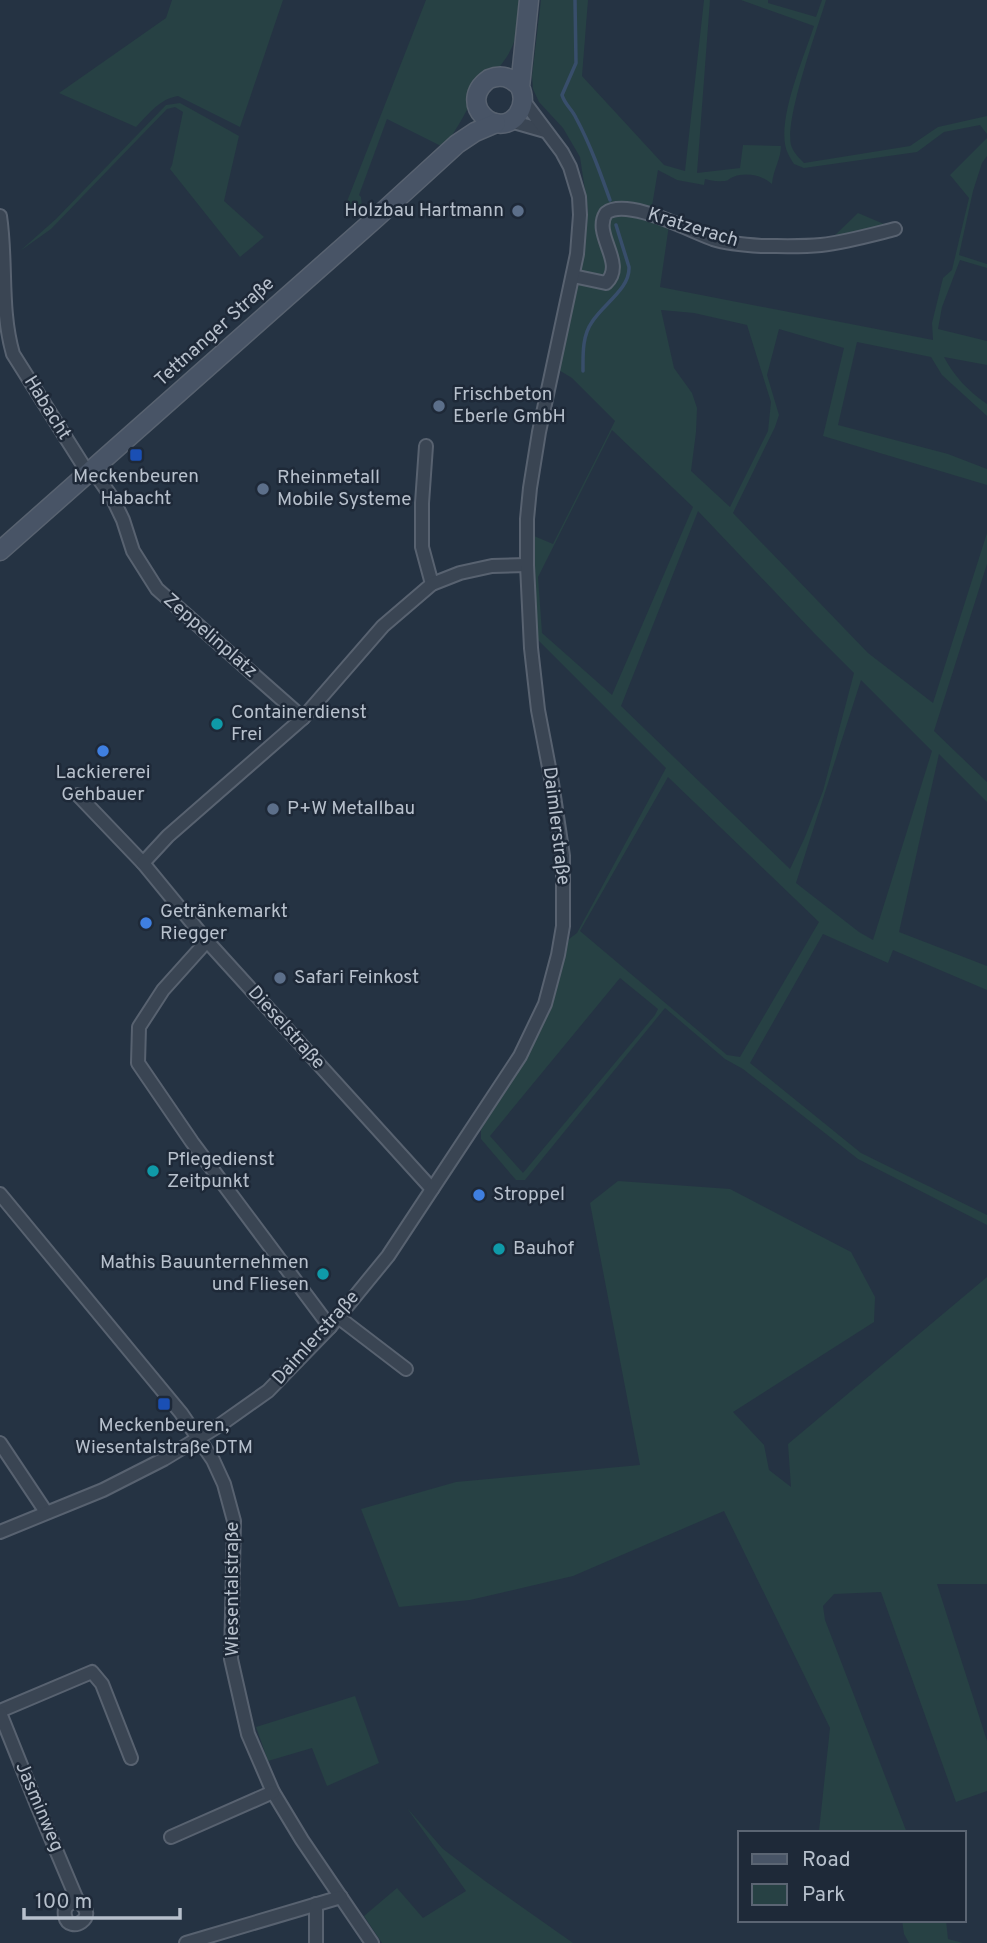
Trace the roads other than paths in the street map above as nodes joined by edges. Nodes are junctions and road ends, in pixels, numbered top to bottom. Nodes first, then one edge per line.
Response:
1 (528, 0) edge
2 (524, 39) junction
3 (499, 76) junction
4 (521, 93) junction
5 (478, 108) junction
6 (503, 122) junction
7 (545, 131) junction
8 (457, 144) junction
9 (0, 216) edge
10 (895, 229) dead end
11 (573, 276) junction
12 (426, 446) dead end
13 (90, 471) junction
14 (0, 551) edge
15 (527, 565) junction
16 (432, 584) junction
17 (303, 718) junction
18 (78, 795) dead end
19 (143, 863) junction
20 (207, 941) junction
21 (432, 1189) junction
22 (0, 1194) edge
23 (334, 1322) junction
24 (406, 1368) dead end
25 (198, 1439) junction
26 (0, 1443) edge
27 (46, 1512) junction
28 (0, 1532) edge
29 (0, 1712) edge
30 (131, 1758) dead end
31 (273, 1792) junction
32 (171, 1837) dead end
33 (341, 1897) junction
34 (78, 1902) dead end
35 (316, 1905) junction
36 (187, 1943) edge
37 (316, 1943) edge
38 (372, 1943) edge

1 - 2 main road
2 - 3 main road
2 - 4 main road
3 - 4 main road
3 - 5 main road
4 - 6 main road
4 - 7 street, Daimlerstraße
5 - 6 main road
5 - 8 main road, Tettnanger Straße
6 - 7 street
6 - 8 main road, Tettnanger Straße
7 - 11 street, Daimlerstraße
8 - 13 main road, Tettnanger Straße
9 - 13 street, Habacht
10 - 11 street, Kratzerach
11 - 15 street, Daimlerstraße
12 - 16 street
13 - 14 main road, Tettnanger Straße
13 - 17 street, Zeppelinplatz
15 - 16 street
15 - 21 street, Daimlerstraße
16 - 17 street
17 - 19 street
18 - 19 street, Dieselstraße
19 - 20 street, Dieselstraße
20 - 21 street, Dieselstraße
20 - 23 street
21 - 23 street, Daimlerstraße
22 - 25 street, Wiesentalstraße
23 - 24 street
23 - 25 street, Daimlerstraße
25 - 27 street, Daimlerstraße
25 - 31 street, Wiesentalstraße
26 - 27 street
27 - 28 street, Daimlerstraße
29 - 30 street
29 - 34 street, Jasminweg
31 - 32 street
31 - 33 street, Wiesentalstraße
33 - 35 street
33 - 38 street, Wiesentalstraße
35 - 36 street
35 - 37 street

